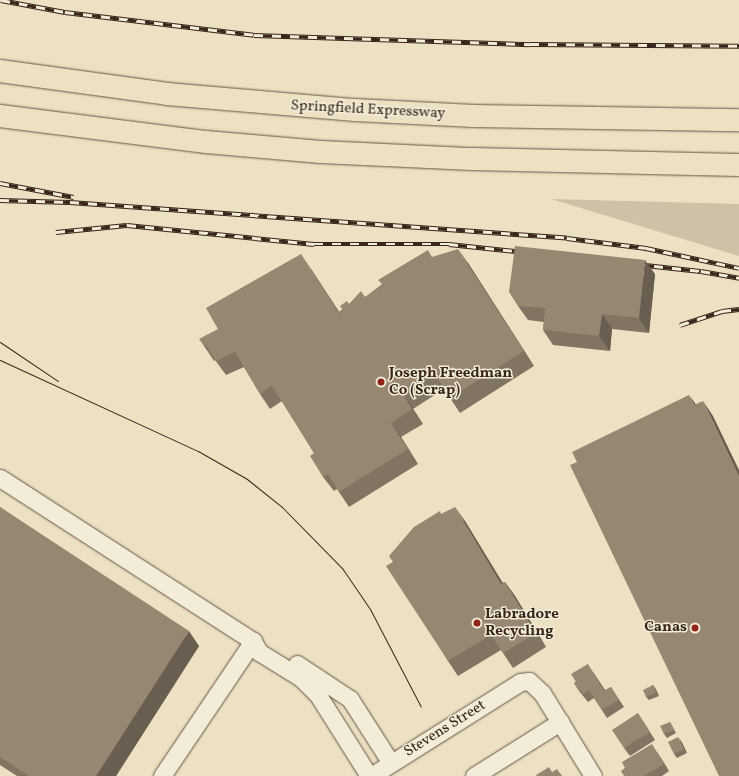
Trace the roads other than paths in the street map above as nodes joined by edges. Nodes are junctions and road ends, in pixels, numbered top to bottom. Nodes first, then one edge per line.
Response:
1 (0, 71) edge
2 (0, 116) edge
3 (739, 120) edge
4 (739, 165) edge
5 (0, 478) edge
6 (253, 641) junction
7 (560, 722) junction
8 (390, 763) junction
9 (162, 776) edge
10 (370, 776) edge
11 (474, 776) edge
12 (593, 776) edge

1 - 3 highway, Springfield Expressway
2 - 4 highway
5 - 6 street
6 - 8 street
6 - 9 street
6 - 10 street
7 - 8 street, Stevens Street
7 - 11 street
7 - 12 street
8 - 10 street, Stevens Street

